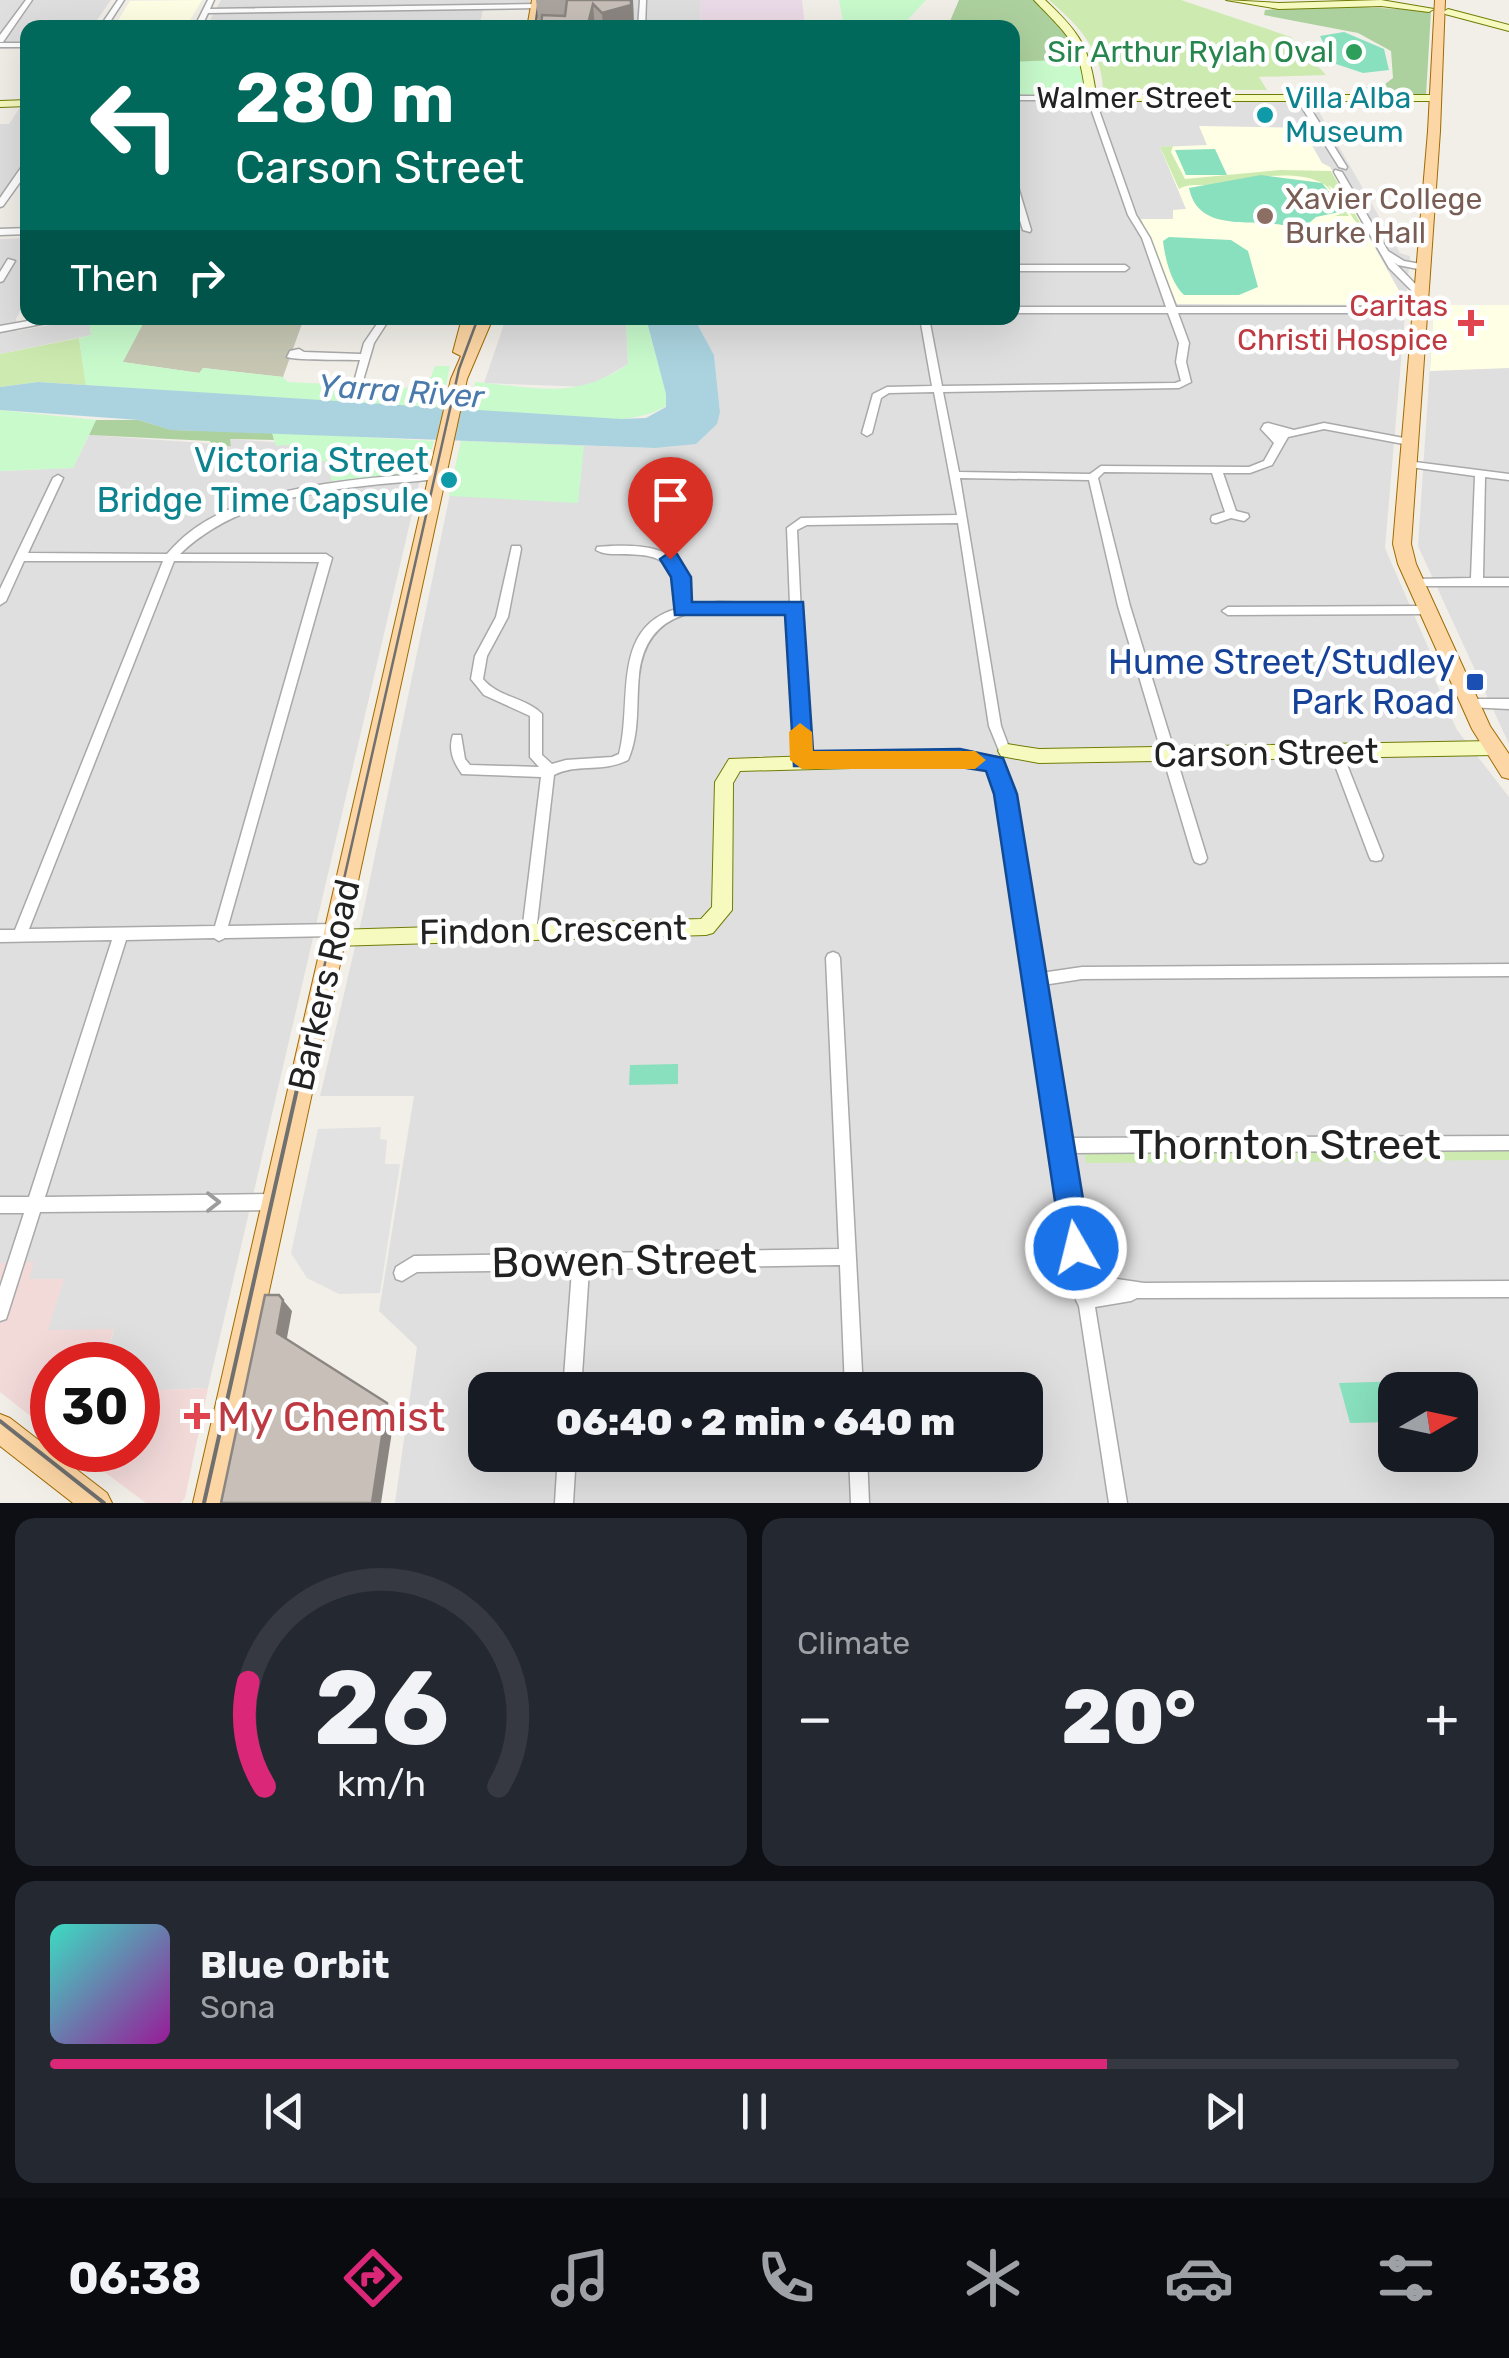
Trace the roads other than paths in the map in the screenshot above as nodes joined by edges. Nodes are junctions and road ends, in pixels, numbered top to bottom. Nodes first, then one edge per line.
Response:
1 (30, 0) edge
2 (211, 0) edge
3 (1039, 0) edge
4 (1231, 0) edge
5 (1440, 0) edge
6 (1399, 2) edge
7 (537, 3) edge
8 (1478, 5) dead end
9 (1428, 9) dead end
10 (206, 11) junction
11 (1448, 12) dead end
12 (1478, 18) junction
13 (201, 20) edge
14 (1509, 28) edge
15 (0, 43) edge
16 (1020, 98) edge
17 (1091, 98) junction
18 (1300, 98) junction
19 (1436, 98) junction
20 (20, 175) edge
21 (0, 204) edge
22 (1020, 209) edge
23 (1026, 230) dead end
24 (1390, 259) junction
25 (11, 261) dead end
26 (1020, 268) edge
27 (1125, 268) dead end
28 (1423, 269) junction
29 (0, 279) edge
30 (1420, 302) junction
31 (1020, 310) edge
32 (1173, 310) junction
33 (381, 325) edge
34 (467, 325) edge
35 (483, 325) edge
36 (928, 325) edge
37 (303, 355) dead end
38 (365, 357) junction
39 (459, 379) junction
40 (359, 382) dead end
41 (939, 388) junction
42 (1292, 432) junction
43 (867, 433) dead end
44 (1278, 441) junction
45 (1408, 442) junction
46 (1407, 464) junction
47 (1216, 470) junction
48 (439, 472) junction
49 (1480, 474) junction
50 (955, 476) junction
51 (1092, 476) junction
52 (58, 478) dead end
53 (1509, 478) edge
54 (962, 519) junction
55 (1216, 519) dead end
56 (516, 549) dead end
57 (601, 550) dead end
58 (22, 557) junction
59 (170, 557) junction
60 (1477, 579) junction
61 (1509, 582) edge
62 (1415, 584) junction
63 (0, 602) edge
64 (795, 608) junction
65 (682, 610) junction
66 (1427, 610) junction
67 (1228, 611) dead end
68 (1471, 704) junction
69 (1509, 704) edge
70 (457, 738) dead end
71 (1493, 748) junction
72 (1336, 752) junction
73 (1168, 754) junction
74 (1000, 757) junction
75 (802, 760) junction
76 (748, 761) joint
77 (549, 771) junction
78 (1509, 771) edge
79 (1376, 856) dead end
80 (1200, 858) dead end
81 (530, 932) junction
82 (219, 934) junction
83 (335, 934) junction
84 (125, 935) junction
85 (0, 936) edge
86 (19, 936) junction
87 (833, 958) dead end
88 (1509, 970) edge
89 (1034, 973) junction
90 (1509, 1143) edge
91 (1061, 1146) junction
92 (275, 1202) junction
93 (0, 1204) edge
94 (36, 1204) junction
95 (848, 1257) junction
96 (581, 1260) junction
97 (402, 1272) dead end
98 (1082, 1282) junction
99 (1509, 1289) edge
100 (1144, 1291) junction
101 (1084, 1300) junction
102 (0, 1313) edge
103 (573, 1372) edge
104 (853, 1372) edge
105 (0, 1428) edge
106 (566, 1472) edge
107 (859, 1472) edge
108 (96, 1503) edge
109 (208, 1503) edge
110 (564, 1503) edge
111 (860, 1503) edge
112 (1118, 1503) edge

1 - 15 street
2 - 10 street
3 - 17 street
4 - 6 street
5 - 19 main road
6 - 9 street
7 - 10 street
8 - 12 street
10 - 13 street
11 - 12 street
12 - 14 street
16 - 17 street, Walmer Street
17 - 18 street, Walmer Street
17 - 32 street
18 - 19 street, Walmer Street
18 - 24 street
19 - 28 main road
20 - 21 street
22 - 23 street
24 - 28 street
24 - 30 street
25 - 29 street
26 - 27 street
28 - 30 main road
30 - 32 street
30 - 45 main road
31 - 32 street
32 - 41 street
33 - 38 street
34 - 39 main road
35 - 39 main road
36 - 41 street
37 - 38 street
38 - 40 street
39 - 48 main road, Barkers Road
41 - 43 street
41 - 50 street
42 - 44 street
42 - 44 street
42 - 45 street
44 - 47 street
45 - 46 main road
46 - 49 street
46 - 62 main road
47 - 51 street
47 - 55 street
48 - 59 street
48 - 83 main road, Barkers Road
49 - 53 street
49 - 60 street
50 - 51 street
50 - 54 street
51 - 73 street
52 - 58 street
54 - 64 street
54 - 74 street
56 - 77 street
57 - 65 street
58 - 59 street
58 - 63 street
59 - 82 street
59 - 86 street
60 - 61 street
60 - 62 street
62 - 66 main road
64 - 65 street
64 - 75 street
65 - 77 street
66 - 67 street
66 - 68 main road
68 - 69 street
68 - 71 main road
70 - 77 street
71 - 72 street, Carson Street
71 - 78 main road
72 - 73 street, Carson Street
72 - 79 street
73 - 74 street, Carson Street
73 - 80 street
74 - 75 street, Carson Street
74 - 89 street
75 - 76 street, Carson Street
76 - 81 street, Findon Crescent
77 - 81 street
81 - 83 street, Findon Crescent
82 - 83 street
82 - 84 street
83 - 92 main road, Barkers Road
84 - 86 street
84 - 94 street
85 - 86 street
87 - 95 street
88 - 89 street
89 - 91 street
90 - 91 street, Thornton Street
91 - 98 street
94 -> 92 street
92 - 109 main road, Barkers Road
93 - 94 street
94 - 102 street
95 - 96 street, Bowen Street
95 - 104 street
96 - 97 street, Bowen Street
96 - 103 street
98 - 100 street
98 - 101 street
99 - 100 street
100 - 101 street
101 - 112 street
105 - 108 main road
106 - 110 street
107 - 111 street

